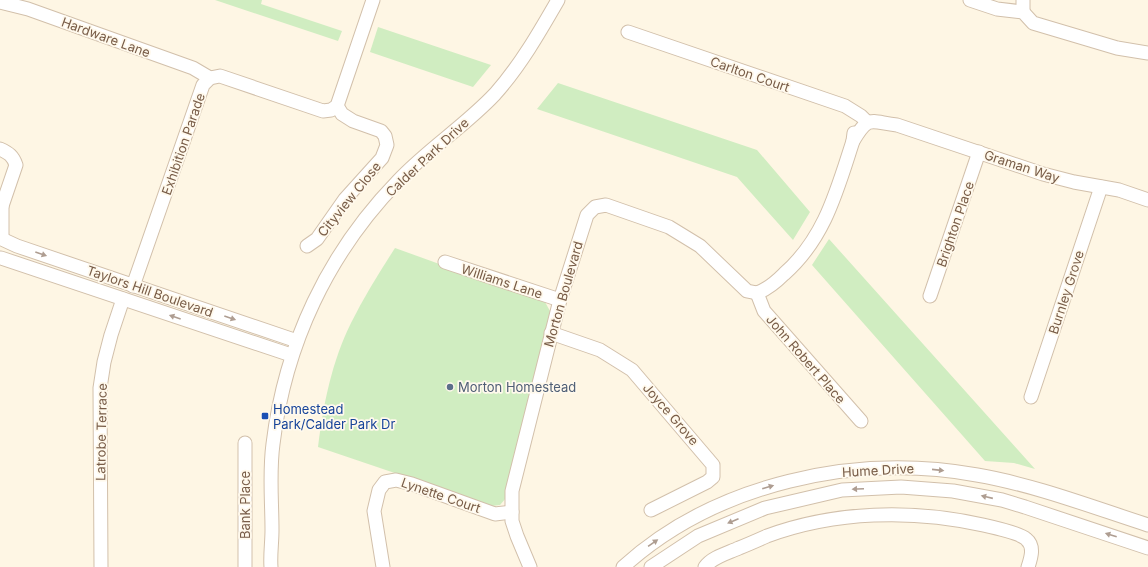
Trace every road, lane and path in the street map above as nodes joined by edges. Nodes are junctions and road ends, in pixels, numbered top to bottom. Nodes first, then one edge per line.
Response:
1 (373, 0) edge
2 (558, 0) edge
3 (970, 0) edge
4 (0, 2) edge
5 (1023, 6) edge
6 (628, 32) dead end
7 (1148, 51) edge
8 (210, 78) junction
9 (337, 106) junction
10 (864, 119) junction
11 (0, 150) edge
12 (979, 152) junction
13 (1101, 187) junction
14 (1148, 200) edge
15 (1, 208) edge
16 (2, 237) edge
17 (307, 246) dead end
18 (0, 258) edge
19 (445, 262) dead end
20 (132, 286) junction
21 (757, 293) junction
22 (930, 296) dead end
23 (123, 299) junction
24 (560, 300) junction
25 (551, 333) junction
26 (297, 341) junction
27 (291, 355) junction
28 (1031, 397) dead end
29 (861, 421) dead end
30 (245, 443) dead end
31 (650, 510) dead end
32 (512, 512) junction
33 (1148, 525) edge
34 (272, 531) junction
35 (1148, 548) edge
36 (100, 567) edge
37 (245, 567) edge
38 (271, 567) edge
39 (278, 567) edge
40 (383, 567) edge
41 (530, 567) edge
42 (623, 567) edge
43 (651, 567) edge
44 (705, 567) edge
45 (1028, 567) edge

1 - 9 street
2 - 26 street, Calder Park Drive
3 - 5 street
4 - 8 street, Hardware Lane
5 - 7 street
6 - 10 street, Carlton Court
8 - 9 street, Exhibition Parade
8 - 20 street, Exhibition Parade
9 - 17 street, Cityview Close
10 - 12 street, Graman Way
10 - 21 street
11 - 15 street
12 - 13 street, Graman Way
12 - 22 street, Brighton Place
13 - 14 street, Graman Way
13 - 28 street, Burnley Grove
15 - 16 street
16 - 18 street
16 -> 20 street, Taylors Hill Boulevard
18 - 23 street, Taylors Hill Boulevard
19 - 24 street, Williams Lane
20 -> 26 street, Taylors Hill Boulevard
21 - 24 street, Morton Boulevard
21 - 29 street, John Robert Place
27 -> 23 street, Taylors Hill Boulevard
23 - 36 street, Latrobe Terrace
24 - 25 street, Morton Boulevard
25 - 31 street, Joyce Grove
25 - 32 street, Morton Boulevard
26 - 27 street, Calder Park Drive
27 - 34 street, Calder Park Drive
30 - 37 street, Bank Place
32 - 40 street, Lynette Court
32 - 41 street, Morton Boulevard
42 -> 33 street, Hume Drive
34 - 38 street, Calder Park Drive
34 - 39 street, Calder Park Drive
35 -> 43 street, Hume Drive
44 - 45 street

